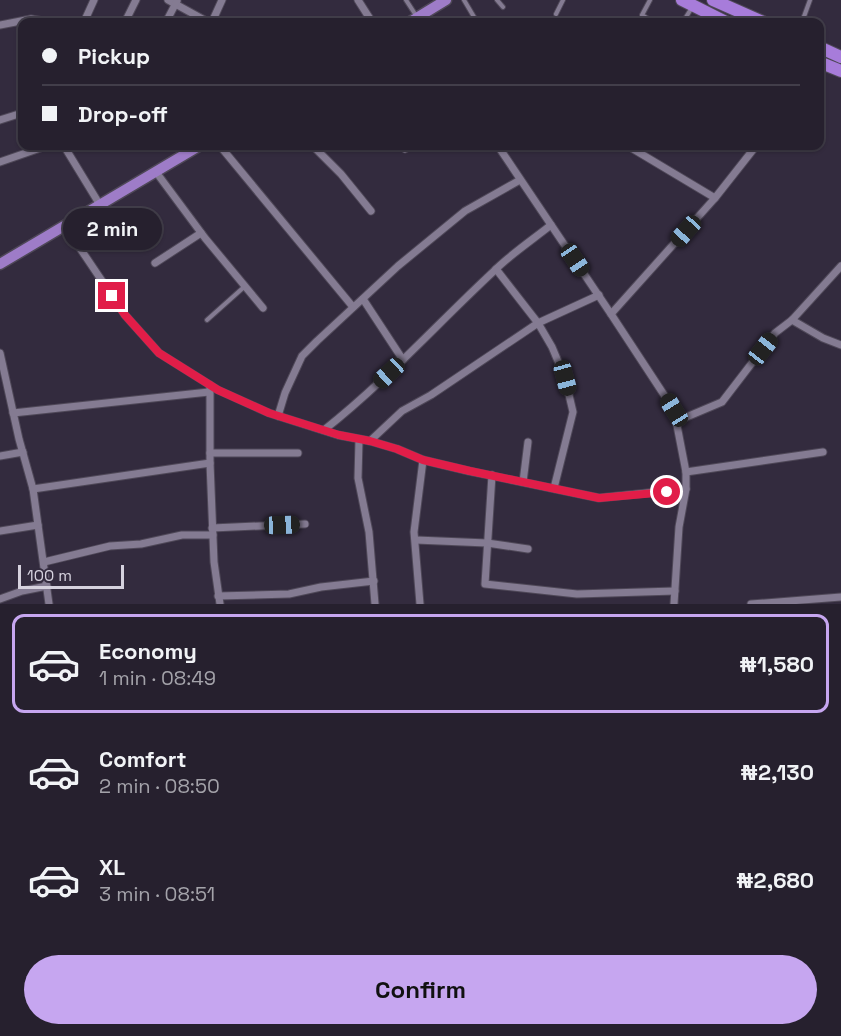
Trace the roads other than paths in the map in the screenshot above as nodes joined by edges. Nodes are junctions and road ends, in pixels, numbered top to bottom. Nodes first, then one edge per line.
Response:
1 (94, 0) edge
2 (136, 0) edge
3 (222, 0) edge
4 (358, 0) edge
5 (406, 0) edge
6 (446, 0) edge
7 (464, 0) edge
8 (497, 0) edge
9 (563, 0) edge
10 (650, 0) edge
11 (713, 0) edge
12 (810, 0) edge
13 (173, 1) edge
14 (688, 3) edge
15 (503, 8) dead end
16 (556, 14) dead end
17 (86, 18) edge
18 (127, 18) edge
19 (167, 18) edge
20 (203, 18) edge
21 (212, 18) edge
22 (369, 18) edge
23 (415, 18) edge
24 (420, 18) edge
25 (475, 18) edge
26 (647, 18) edge
27 (684, 18) edge
28 (718, 18) edge
29 (754, 18) edge
30 (803, 18) edge
31 (18, 22) edge
32 (0, 25) edge
33 (824, 49) edge
34 (841, 57) edge
35 (824, 64) edge
36 (841, 71) edge
37 (18, 114) edge
38 (0, 120) edge
39 (34, 150) edge
40 (66, 150) edge
41 (189, 150) edge
42 (223, 150) edge
43 (317, 150) edge
44 (501, 150) edge
45 (635, 150) edge
46 (753, 150) edge
47 (0, 162) edge
48 (156, 172) junction
49 (520, 180) junction
50 (715, 198) junction
51 (100, 205) junction
52 (371, 211) dead end
53 (66, 225) junction
54 (551, 225) junction
55 (201, 233) junction
56 (154, 263) dead end
57 (0, 264) edge
58 (841, 266) edge
59 (496, 269) junction
60 (245, 286) junction
61 (599, 295) junction
62 (363, 299) junction
63 (353, 307) junction
64 (263, 308) dead end
65 (611, 314) junction
66 (207, 320) dead end
67 (792, 320) junction
68 (538, 323) junction
69 (841, 345) edge
70 (0, 353) edge
71 (403, 360) junction
72 (210, 388) junction
73 (14, 413) junction
74 (278, 416) junction
75 (677, 421) junction
76 (324, 430) junction
77 (359, 440) junction
78 (370, 441) junction
79 (528, 442) dead end
80 (23, 452) junction
81 (823, 452) dead end
82 (210, 453) junction
83 (298, 453) dead end
84 (0, 456) edge
85 (423, 460) junction
86 (210, 463) junction
87 (686, 472) junction
88 (492, 475) junction
89 (523, 482) junction
90 (554, 488) junction
91 (33, 489) junction
92 (686, 489) junction
93 (38, 525) junction
94 (305, 525) dead end
95 (0, 531) edge
96 (212, 531) junction
97 (416, 540) junction
98 (487, 543) junction
99 (528, 549) dead end
100 (44, 562) junction
101 (374, 581) junction
102 (47, 586) junction
103 (675, 591) junction
104 (841, 597) edge
105 (0, 599) edge
106 (219, 600) edge
107 (768, 603) edge
108 (49, 604) edge
109 (375, 604) edge
110 (420, 604) edge
111 (674, 604) edge
112 (751, 604) edge

1 - 17 street
2 - 18 street
3 - 21 street
4 - 22 street
5 - 23 lane
6 - 24 main road
7 - 25 lane
8 - 15 lane
9 - 16 lane
10 - 26 lane
11 - 29 highway
12 - 30 lane
13 - 19 street
13 - 20 street
14 - 27 lane
14 - 28 highway
31 - 32 street
33 - 34 highway
35 - 36 highway
37 - 38 street
39 - 47 street
40 - 51 street
41 - 48 main road
42 - 63 street
43 - 52 street
44 - 49 street
45 - 50 street
46 - 50 street
48 - 51 main road
48 - 55 street
49 - 54 street
49 - 62 street
50 - 65 street
51 - 53 main road
53 - 57 main road
53 - 72 street
54 - 59 street
54 - 61 street
55 - 56 street
55 - 60 street
58 - 67 street
59 - 68 street
59 - 71 street
60 - 64 street
60 - 66 lane
61 - 65 street
61 - 68 street
62 - 63 street
62 - 71 street
63 - 74 street
65 - 75 street
67 - 69 street
67 - 75 street
68 - 78 street
68 - 90 street
70 - 73 street
71 - 76 street
72 - 73 street
72 - 74 street
72 - 82 street
73 - 80 street
74 - 76 street
75 - 87 street
76 - 77 street
77 - 78 street
77 - 101 street
78 - 85 street
79 - 89 street
80 - 84 street
80 - 91 street
81 - 87 street
82 - 83 street
82 - 86 street
85 - 88 street
85 - 97 street
86 - 91 street
86 - 96 street
87 - 92 street
88 - 89 street
88 - 98 street
89 - 90 street
90 - 92 street
91 - 93 street
92 - 103 street
93 - 95 street
93 - 100 street
94 - 96 street
96 - 100 street
96 - 106 street
97 - 98 street
97 - 110 street
98 - 99 street
98 - 103 street
100 - 102 street
101 - 106 street
101 - 109 street
102 - 105 street
102 - 108 street
103 - 111 street
104 - 107 street
107 - 112 street

